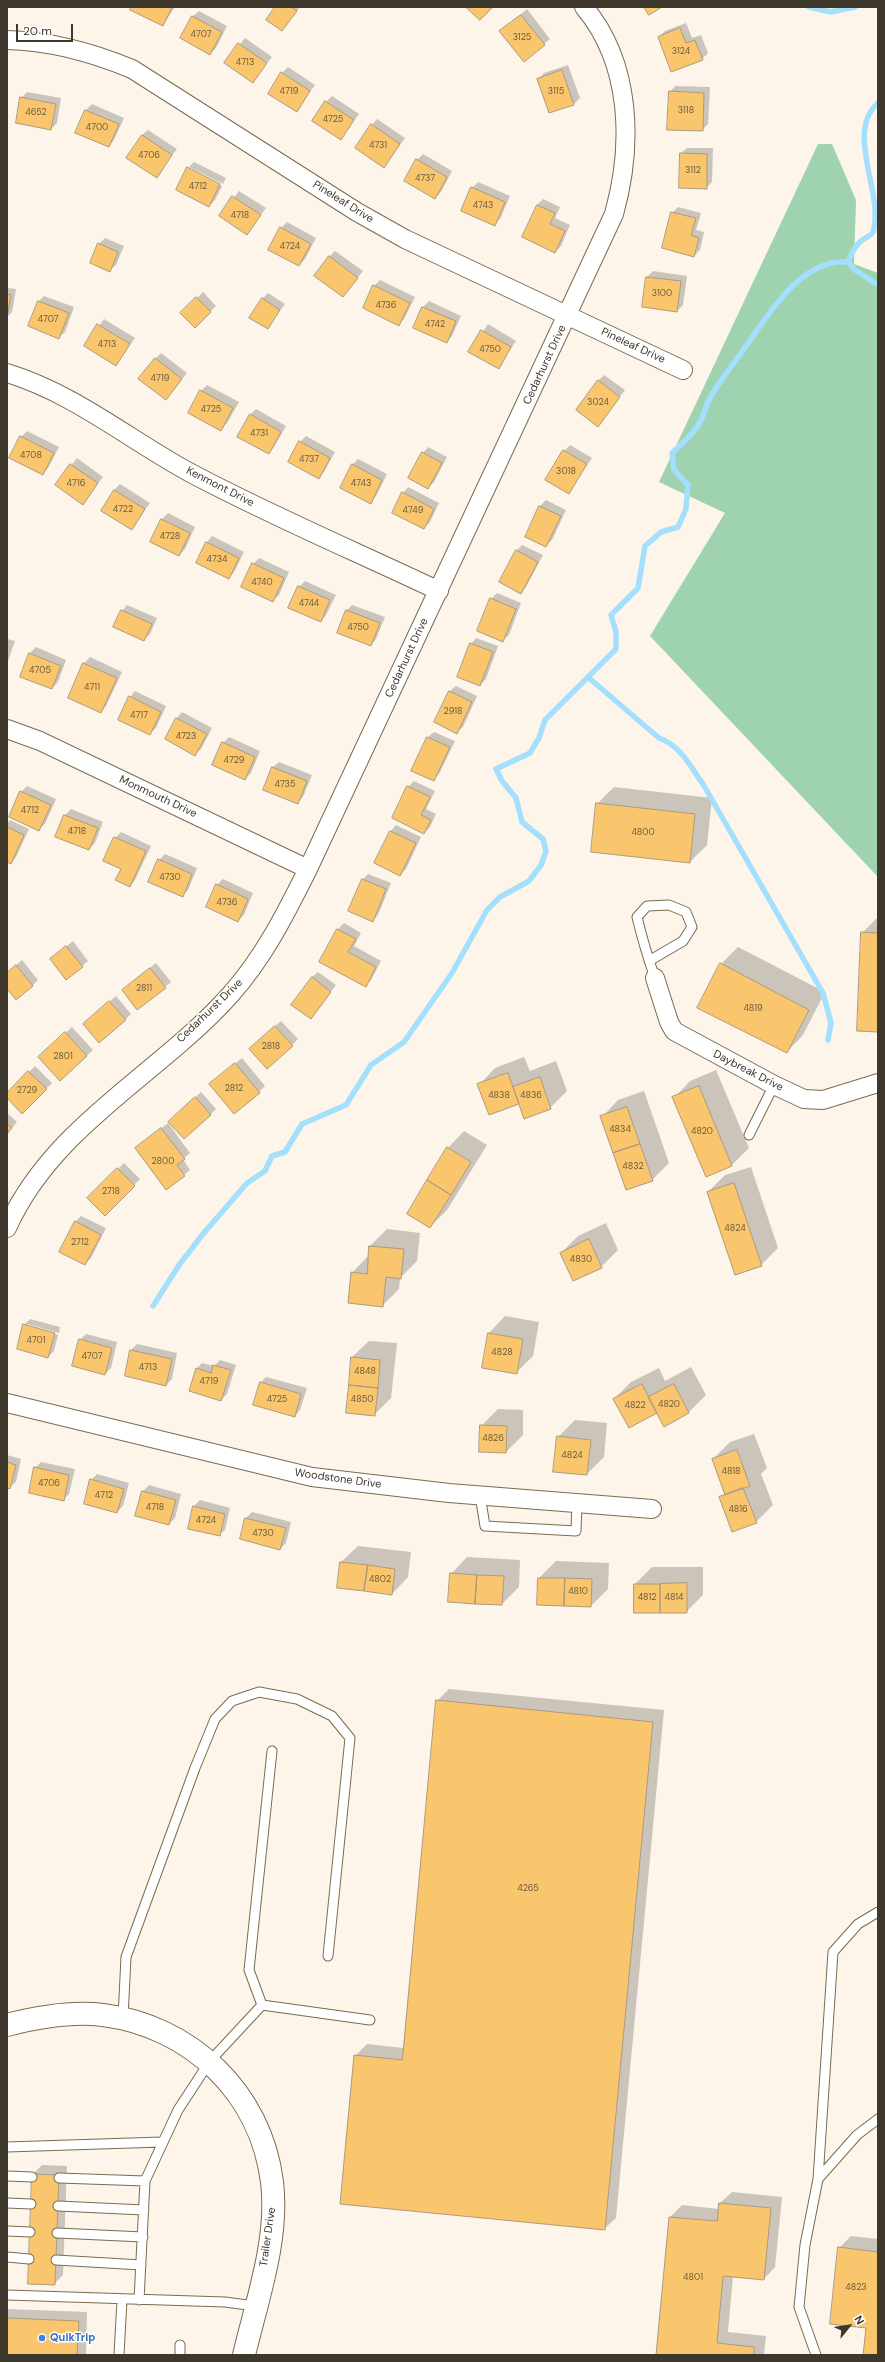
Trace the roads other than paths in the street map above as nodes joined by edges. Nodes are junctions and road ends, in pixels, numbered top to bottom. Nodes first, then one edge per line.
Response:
1 (584, 7) edge
2 (7, 40) edge
3 (568, 316) junction
4 (683, 370) dead end
5 (7, 373) edge
6 (439, 591) junction
7 (7, 729) edge
8 (308, 869) junction
9 (649, 961) junction
10 (655, 978) joint
11 (878, 1083) edge
12 (774, 1085) junction
13 (749, 1135) dead end
14 (7, 1228) edge
15 (7, 1404) edge
16 (480, 1495) junction
17 (577, 1503) junction
18 (652, 1509) dead end
19 (272, 1751) dead end
20 (878, 1912) edge
21 (328, 1956) dead end
22 (262, 2004) junction
23 (123, 2018) junction
24 (370, 2020) dead end
25 (7, 2024) edge
26 (210, 2062) junction
27 (878, 2119) edge
28 (162, 2142) junction
29 (7, 2147) edge
30 (7, 2176) edge
31 (32, 2177) dead end
32 (58, 2178) dead end
33 (818, 2178) junction
34 (145, 2181) junction
35 (7, 2203) edge
36 (31, 2204) dead end
37 (58, 2206) dead end
38 (144, 2210) junction
39 (7, 2231) edge
40 (30, 2232) dead end
41 (57, 2233) dead end
42 (143, 2237) junction
43 (7, 2258) edge
44 (29, 2259) dead end
45 (56, 2260) dead end
46 (141, 2264) junction
47 (7, 2295) edge
48 (122, 2300) junction
49 (139, 2300) junction
50 (255, 2306) junction
51 (180, 2345) dead end
52 (119, 2355) edge
53 (180, 2355) edge
54 (244, 2355) edge
55 (816, 2355) edge

1 - 3 street, Cedarhurst Drive
2 - 3 street, Pineleaf Drive
3 - 4 street, Pineleaf Drive
3 - 6 street, Cedarhurst Drive
5 - 6 street, Kenmont Drive
6 - 8 street, Cedarhurst Drive
7 - 8 street, Monmouth Drive
8 - 14 street, Cedarhurst Drive
9 - 9 lane
9 - 10 lane
10 - 12 street, Daybreak Drive
11 - 12 street, Daybreak Drive
12 - 13 lane
15 - 16 street, Woodstone Drive
16 - 17 street, Woodstone Drive
16 - 17 lane
17 - 18 street, Woodstone Drive
19 - 22 lane
20 - 33 lane
21 - 23 lane
22 - 24 lane
22 - 26 lane
23 - 25 street, Trailer Drive
23 - 26 street, Trailer Drive
26 - 28 lane
26 - 50 street, Trailer Drive
27 - 33 lane
28 - 29 lane
28 - 34 lane
30 - 31 lane
32 - 34 lane
33 - 55 lane
34 - 38 lane
35 - 36 lane
37 - 38 lane
38 - 42 lane
39 - 40 lane
41 - 42 lane
42 - 46 lane
43 - 44 lane
45 - 46 lane
46 - 49 lane
47 - 48 lane
48 - 49 lane
48 - 52 lane
49 - 50 lane
50 - 54 street, Trailer Drive
51 - 53 lane

